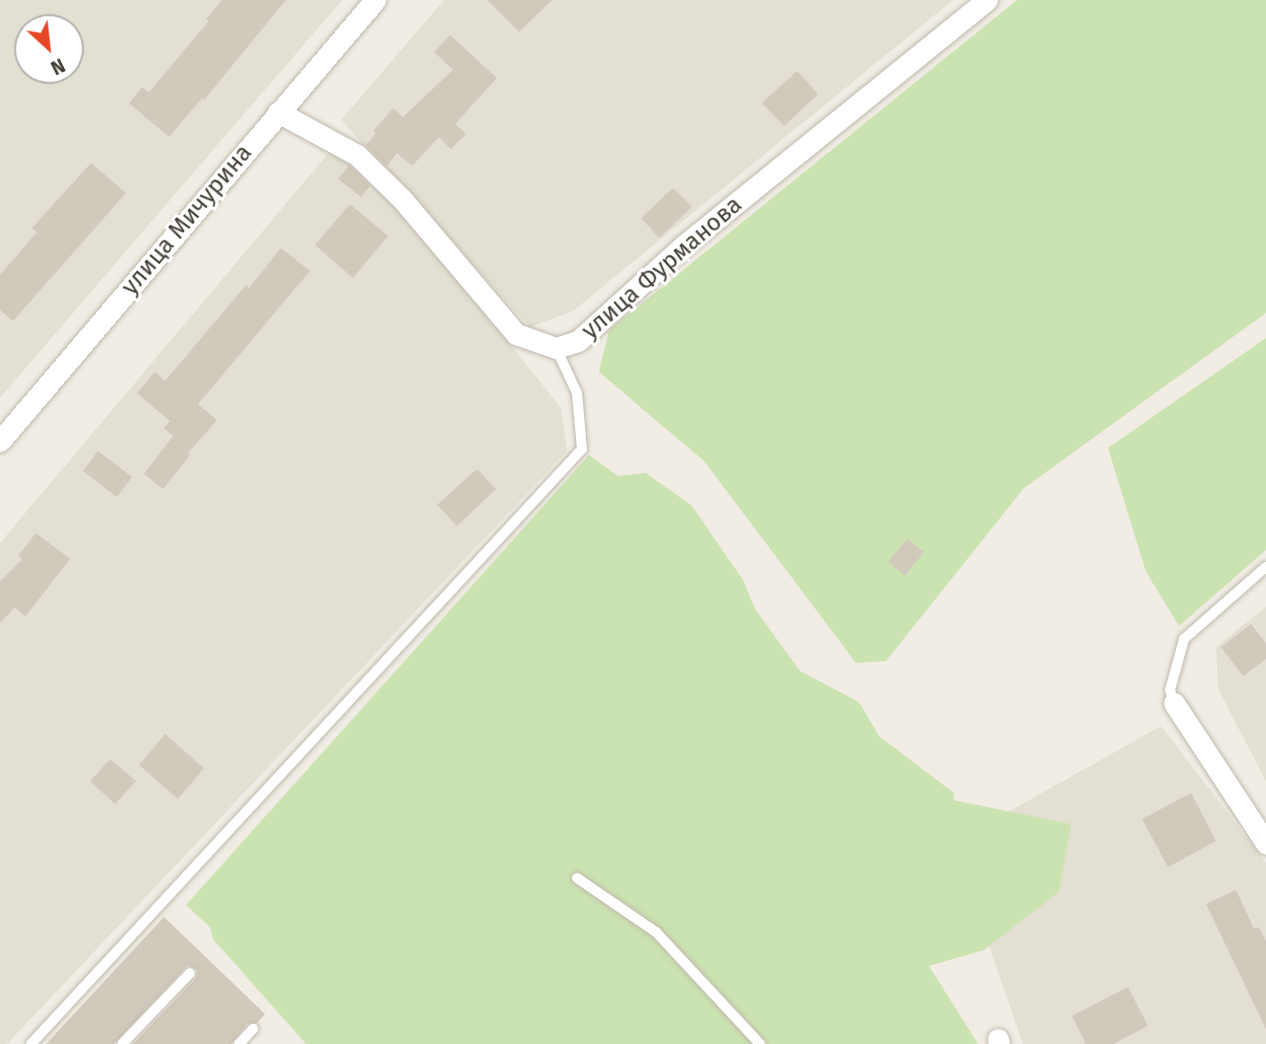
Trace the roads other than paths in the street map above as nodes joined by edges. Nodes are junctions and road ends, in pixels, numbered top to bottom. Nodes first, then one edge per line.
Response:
1 (375, 0) edge
2 (987, 0) edge
3 (278, 112) junction
4 (556, 348) junction
5 (0, 441) edge
6 (1266, 567) edge
7 (1174, 703) joint
8 (1266, 843) edge
9 (578, 878) dead end
10 (190, 973) dead end
11 (253, 1029) dead end
12 (31, 1044) edge
13 (122, 1044) edge
14 (239, 1044) edge
15 (760, 1044) edge

1 - 3 street, улица Мичурина
2 - 4 street, улица Фурманова
3 - 4 street, улица Фурманова
3 - 5 street, улица Мичурина
4 - 12 lane
6 - 7 lane
7 - 8 street
9 - 15 lane
10 - 13 lane
11 - 14 lane

